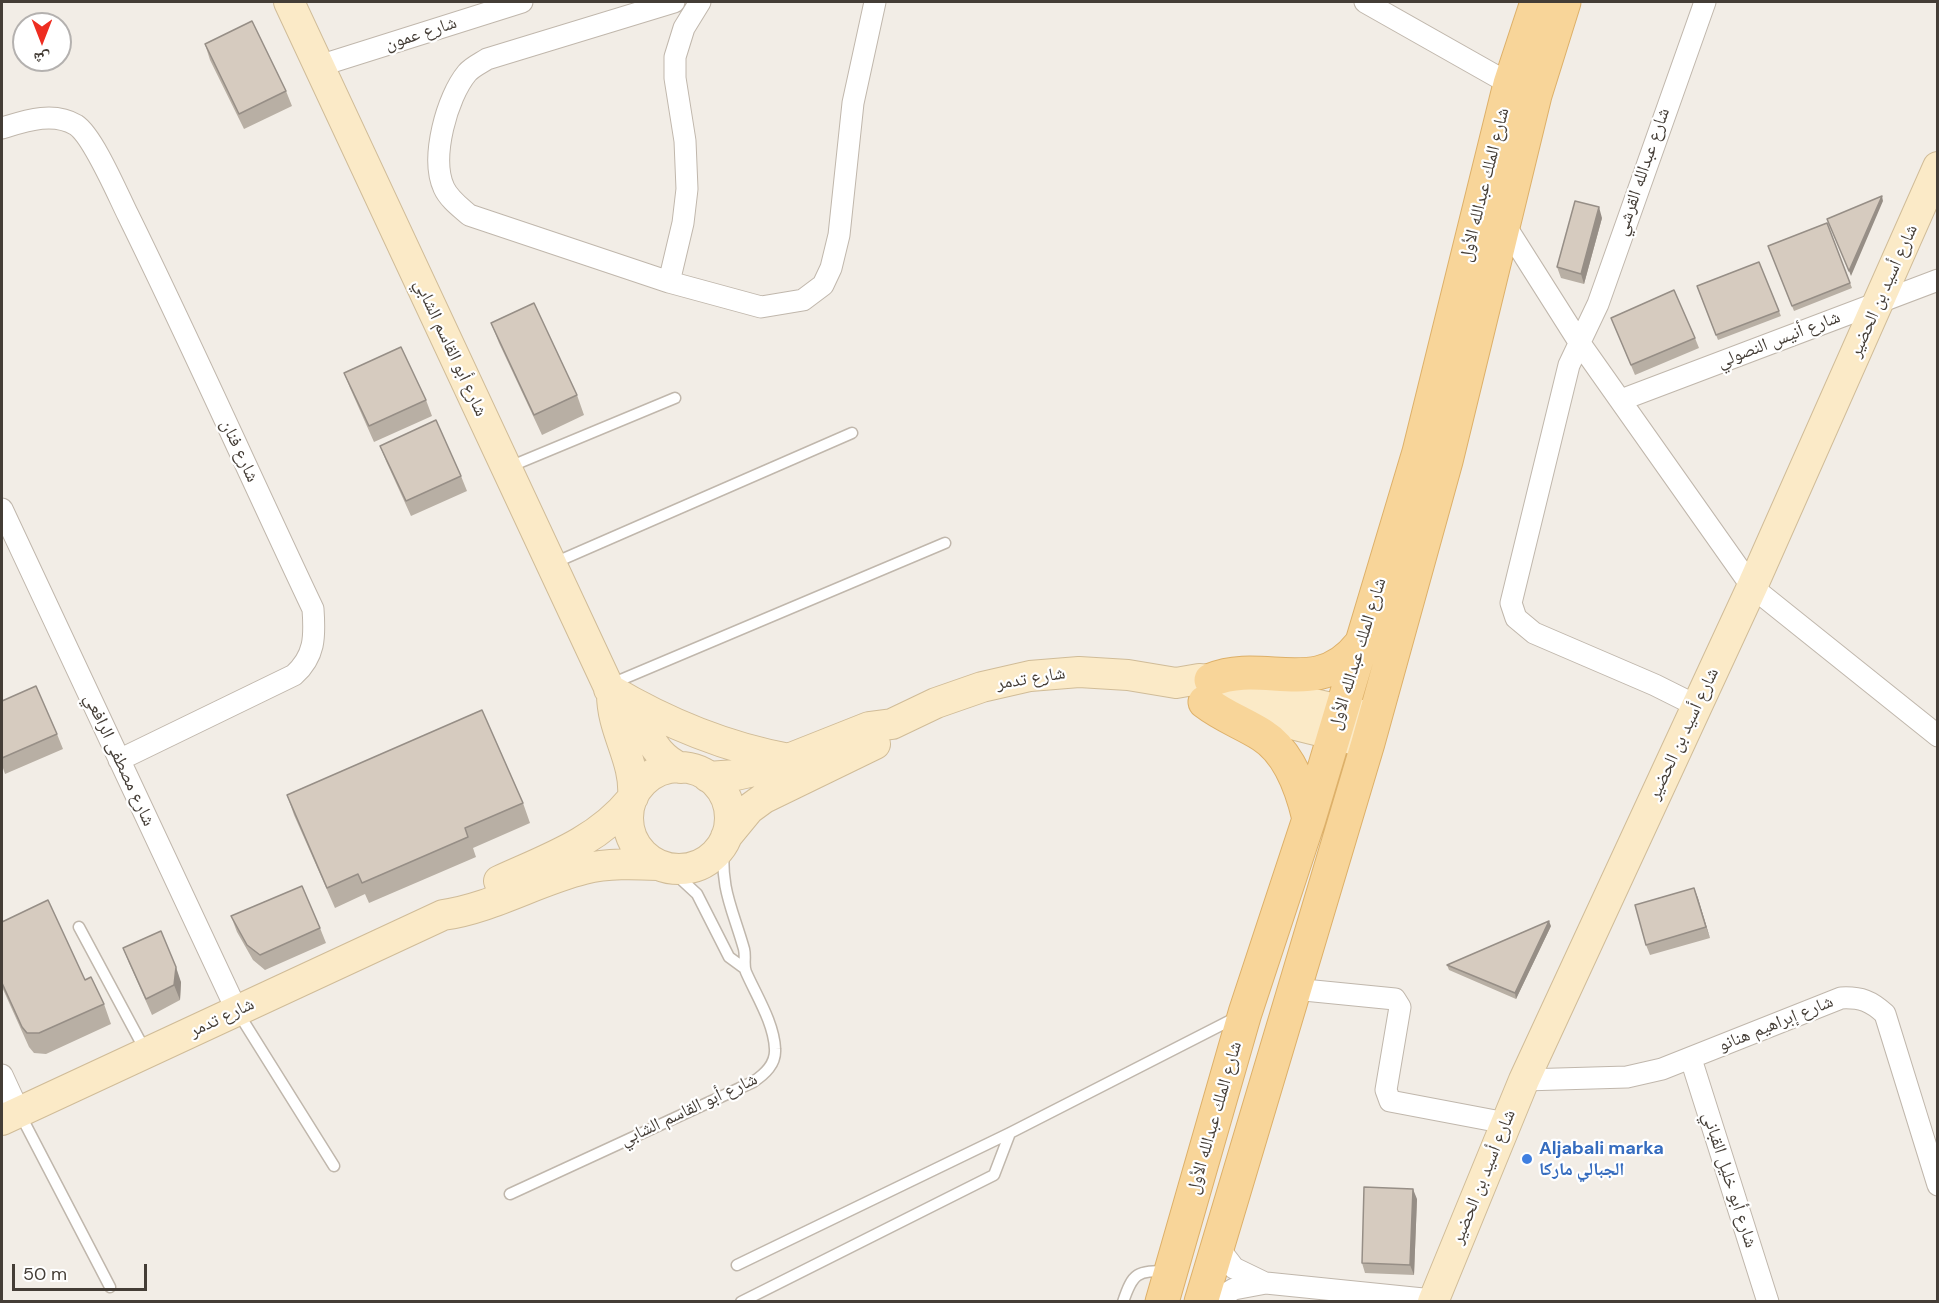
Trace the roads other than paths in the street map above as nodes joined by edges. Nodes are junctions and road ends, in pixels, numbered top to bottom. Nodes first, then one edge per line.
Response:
1 (289, 2) edge
2 (522, 2) edge
3 (674, 2) edge
4 (700, 2) edge
5 (875, 2) edge
6 (1365, 2) edge
7 (1537, 2) edge
8 (1564, 2) edge
9 (1705, 2) edge
10 (319, 66) junction
11 (1522, 89) junction
12 (2, 128) edge
13 (1938, 167) edge
14 (1503, 222) junction
15 (1938, 280) edge
16 (669, 282) junction
17 (1879, 303) junction
18 (1579, 342) junction
19 (675, 398) dead end
20 (1621, 400) junction
21 (852, 433) dead end
22 (506, 468) junction
23 (2, 509) edge
24 (945, 543) dead end
25 (551, 565) junction
26 (1752, 587) junction
27 (1360, 645) junction
28 (610, 689) junction
29 (1208, 691) junction
30 (1697, 706) junction
31 (1337, 722) junction
32 (892, 724) junction
33 (1372, 730) junction
34 (1938, 736) edge
35 (789, 759) junction
36 (119, 760) junction
37 (695, 772) junction
38 (632, 799) junction
39 (1309, 819) junction
40 (725, 839) junction
41 (664, 867) junction
42 (443, 915) junction
43 (79, 927) dead end
44 (744, 968) junction
45 (1294, 989) junction
46 (237, 1011) junction
47 (1245, 1013) junction
48 (146, 1052) junction
49 (1691, 1059) junction
50 (2, 1075) edge
51 (1524, 1080) junction
52 (10, 1116) edge
53 (1506, 1123) junction
54 (1010, 1133) junction
55 (334, 1166) dead end
56 (1938, 1185) edge
57 (510, 1194) dead end
58 (1217, 1246) junction
59 (737, 1265) dead end
60 (1171, 1271) junction
61 (1266, 1283) junction
62 (110, 1287) dead end
63 (1433, 1301) edge
64 (741, 1302) edge
65 (1123, 1302) edge
66 (1162, 1302) edge
67 (1201, 1302) edge
68 (1212, 1302) edge
69 (1768, 1302) edge

1 - 10 street, شارع أبو القاسم الشابي
2 - 10 street, شارع عمون
3 - 16 street
4 - 16 street
5 - 16 street
6 - 11 street
7 - 11 main road, شارع الملك عبدالله الأول
8 - 11 main road, شارع الملك عبدالله الأول
9 - 18 street, شارع عبدالله القرشي
10 - 22 street, شارع أبو القاسم الشابي
11 - 14 main road, شارع الملك عبدالله الأول
11 - 27 main road, شارع الملك عبدالله الأول
12 - 36 street, شارع فنان
13 - 17 street, شارع أسيد بن الحضير
14 - 18 street
14 - 33 main road, شارع الملك عبدالله الأول
15 - 17 street, شارع أنيس النصولي
17 - 20 street, شارع أنيس النصولي
17 - 26 street, شارع أسيد بن الحضير
18 - 20 street
18 - 30 street, شارع عبدالله القرشي
19 - 22 lane
20 - 26 street
21 - 25 lane
22 - 25 street, شارع أبو القاسم الشابي
23 - 36 street, شارع مصطفى الرافعي
24 - 28 lane
25 - 28 street, شارع أبو القاسم الشابي
26 - 30 street, شارع أسيد بن الحضير
26 - 34 street
27 - 29 main road
27 - 31 main road, شارع الملك عبدالله الأول
28 - 35 street
28 - 37 street, شارع أبو القاسم الشابي
28 - 38 street, شارع أبو القاسم الشابي
29 - 31 street, شارع تدمر
29 - 32 street, شارع تدمر
29 - 39 main road
30 - 51 street, شارع أسيد بن الحضير
31 - 33 street, شارع تدمر
31 - 39 main road, شارع الملك عبدالله الأول
32 - 35 street, شارع تدمر
32 - 40 street, شارع تدمر
33 - 45 main road, شارع الملك عبدالله الأول
35 - 37 street, شارع تدمر
36 - 46 street, شارع مصطفى الرافعي
37 - 38 street
37 - 40 street
38 - 41 street
38 - 42 street, شارع تدمر
39 - 47 main road, شارع الملك عبدالله الأول
40 - 41 street
40 - 44 lane, شارع أبو القاسم الشابي
41 - 42 street, شارع تدمر
41 - 44 lane, شارع أبو القاسم الشابي
42 - 46 street, شارع تدمر
43 - 48 lane
44 - 57 lane, شارع أبو القاسم الشابي
45 - 53 street
45 - 58 main road, شارع الملك عبدالله الأول
46 - 48 street, شارع تدمر
46 - 55 lane
47 - 54 lane
47 - 60 main road, شارع الملك عبدالله الأول
48 - 52 street, شارع تدمر
49 - 51 street, شارع إبراهيم هنانو
49 - 56 street, شارع إبراهيم هنانو
49 - 69 street, شارع أبو خليل القباني
50 - 52 street
51 - 53 street, شارع أسيد بن الحضير
52 - 62 lane
53 - 63 street, شارع أسيد بن الحضير
54 - 59 lane
54 - 64 lane
58 - 61 street
58 - 67 main road, شارع الملك عبدالله الأول
60 - 65 lane
60 - 66 main road, شارع الملك عبدالله الأول
61 - 63 street
61 - 68 street

